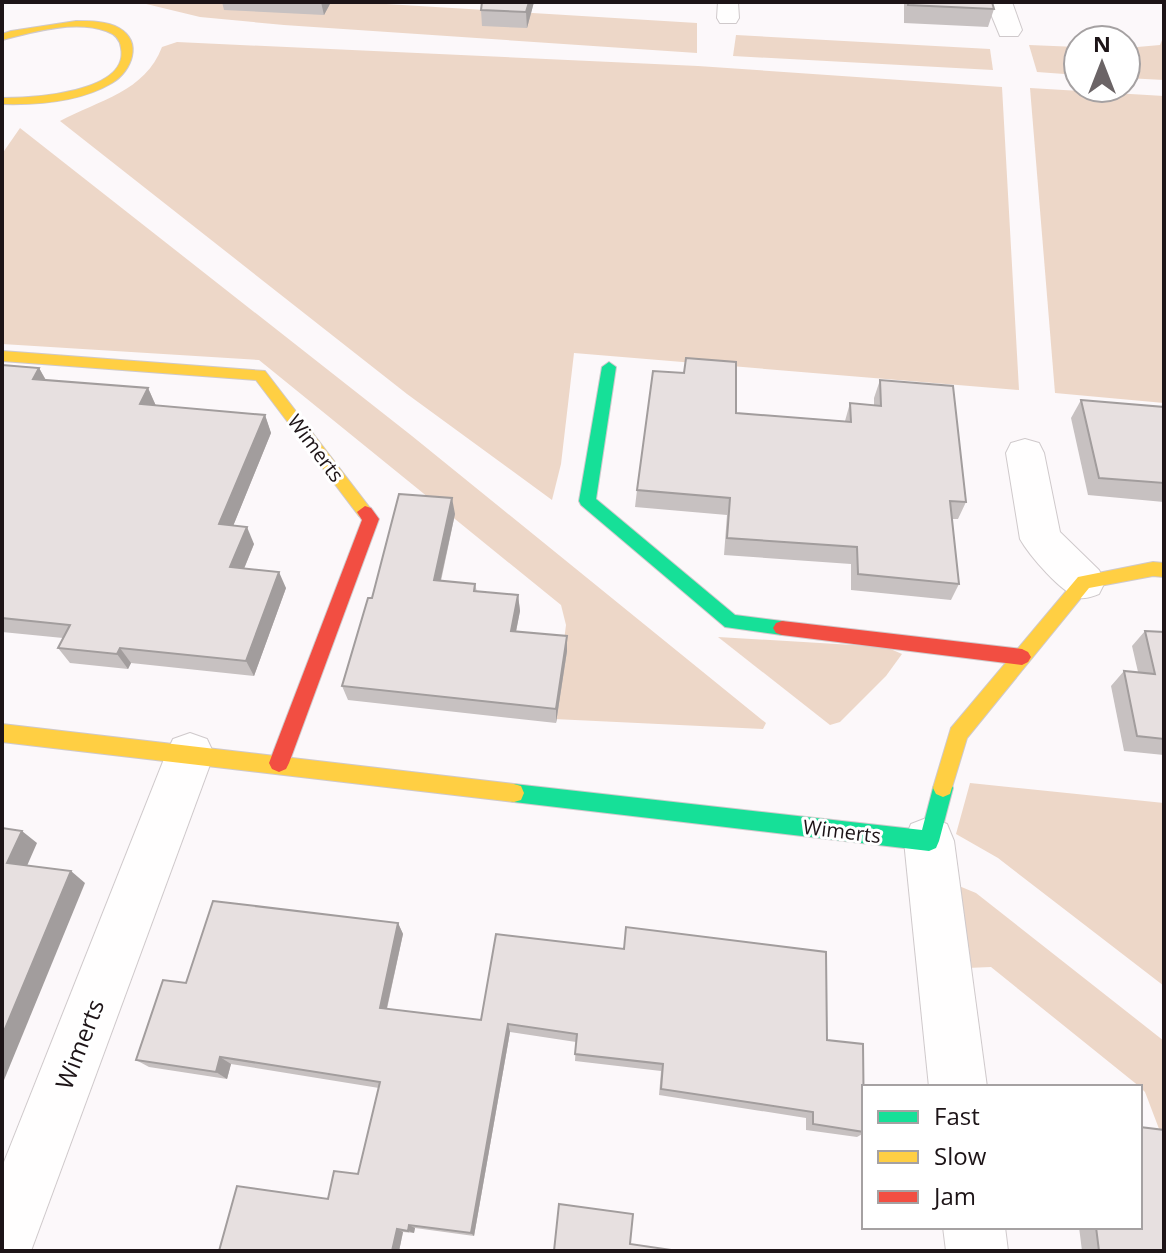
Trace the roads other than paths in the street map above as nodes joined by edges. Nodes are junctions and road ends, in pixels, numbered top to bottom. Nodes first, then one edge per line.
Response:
1 (999, 2) edge
2 (89, 6) dead end
3 (74, 22) junction
4 (1009, 30) dead end
5 (2, 37) edge
6 (10, 103) edge
7 (3, 125) edge
8 (2, 356) edge
9 (609, 367) dead end
10 (1025, 453) dead end
11 (1164, 570) edge
12 (1084, 582) junction
13 (1022, 657) junction
14 (2, 733) edge
15 (190, 754) junction
16 (279, 763) junction
17 (929, 841) junction
18 (958, 1085) edge
19 (974, 1229) edge
20 (2, 1245) edge
21 (977, 1251) edge

1 - 4 street
2 - 3 street
3 - 5 street
3 - 6 street
6 - 7 street
8 - 16 street, Wimerts
9 - 13 street
10 - 12 street
11 - 12 street
12 - 13 street
13 - 17 street
14 - 15 street, Wimerts
15 - 16 street, Wimerts
15 - 20 street, Wimerts
16 - 17 street, Wimerts
17 - 18 street
19 - 21 street

